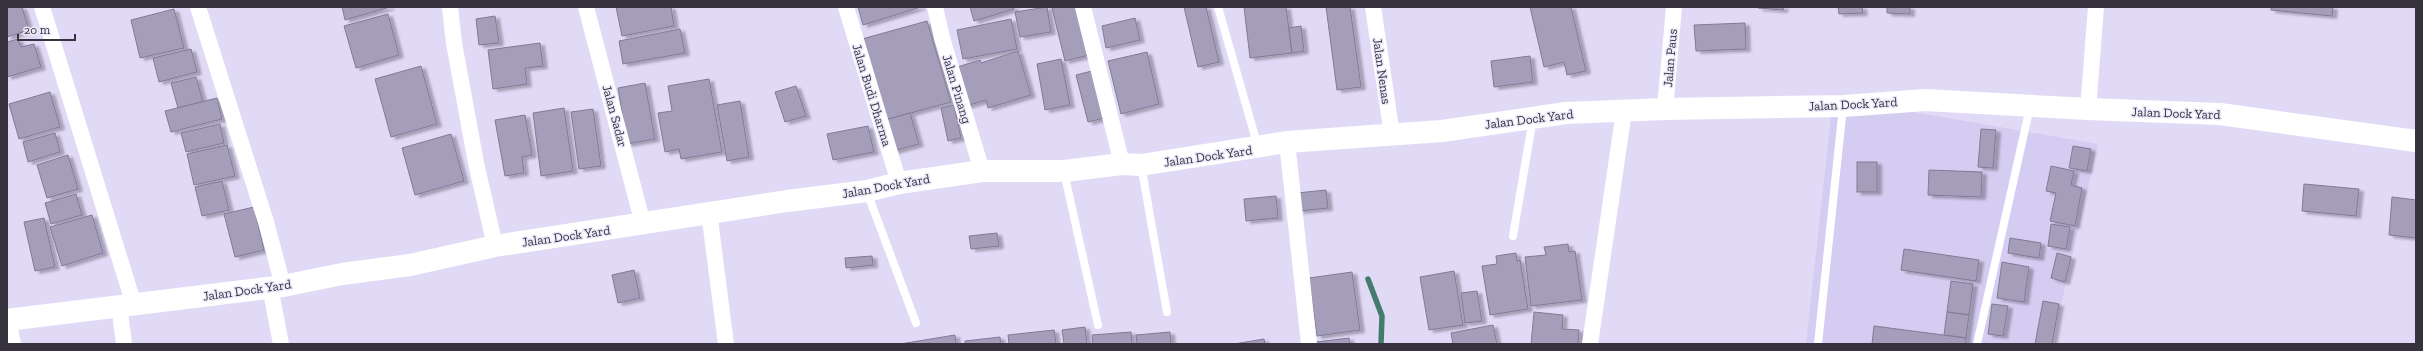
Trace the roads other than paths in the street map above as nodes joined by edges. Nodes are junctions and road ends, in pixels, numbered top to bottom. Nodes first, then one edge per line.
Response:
1 (42, 7) edge
2 (198, 7) edge
3 (450, 7) edge
4 (586, 7) edge
5 (846, 7) edge
6 (935, 7) edge
7 (1083, 7) edge
8 (1218, 7) edge
9 (1373, 7) edge
10 (1674, 7) edge
11 (2096, 7) edge
12 (1844, 106) junction
13 (2030, 106) junction
14 (1665, 109) junction
15 (2088, 109) junction
16 (1624, 110) junction
17 (1533, 118) junction
18 (1392, 135) junction
19 (2416, 141) edge
20 (1288, 142) junction
21 (1258, 148) junction
22 (1132, 164) junction
23 (982, 171) junction
24 (1064, 171) junction
25 (899, 183) junction
26 (867, 191) junction
27 (709, 212) junction
28 (643, 224) junction
29 (1513, 236) dead end
30 (495, 246) junction
31 (276, 286) junction
32 (127, 305) junction
33 (1167, 312) dead end
34 (7, 320) edge
35 (916, 323) dead end
36 (1098, 325) dead end
37 (13, 344) edge
38 (124, 344) edge
39 (281, 344) edge
40 (726, 344) edge
41 (1309, 344) edge
42 (1590, 344) edge
43 (1818, 344) edge
44 (1977, 344) edge

1 - 32 street
2 - 31 street
3 - 30 street
4 - 28 street, Jalan Sadar
5 - 25 street, Jalan Budi Dharma
6 - 23 street, Jalan Pinang
7 - 22 street
8 - 21 lane
9 - 18 street, Jalan Nenas
10 - 14 street, Jalan Paus
11 - 15 street
12 - 13 street, Jalan Dock Yard
12 - 14 street, Jalan Dock Yard
12 - 43 lane
13 - 15 street, Jalan Dock Yard
13 - 44 lane
14 - 16 street, Jalan Dock Yard
15 - 19 street, Jalan Dock Yard
16 - 17 street, Jalan Dock Yard
16 - 42 street
17 - 18 street, Jalan Dock Yard
17 - 29 lane
18 - 20 street, Jalan Dock Yard
20 - 21 street, Jalan Dock Yard
20 - 41 street
21 - 22 street, Jalan Dock Yard
22 - 24 street, Jalan Dock Yard
22 - 33 lane
23 - 24 street, Jalan Dock Yard
23 - 25 street, Jalan Dock Yard
24 - 36 lane
25 - 26 street, Jalan Dock Yard
26 - 27 street, Jalan Dock Yard
26 - 35 lane
27 - 28 street, Jalan Dock Yard
27 - 40 street
28 - 30 street, Jalan Dock Yard
30 - 31 street, Jalan Dock Yard
31 - 32 street, Jalan Dock Yard
31 - 39 street
32 - 34 street, Jalan Dock Yard
32 - 38 street
34 - 37 street

